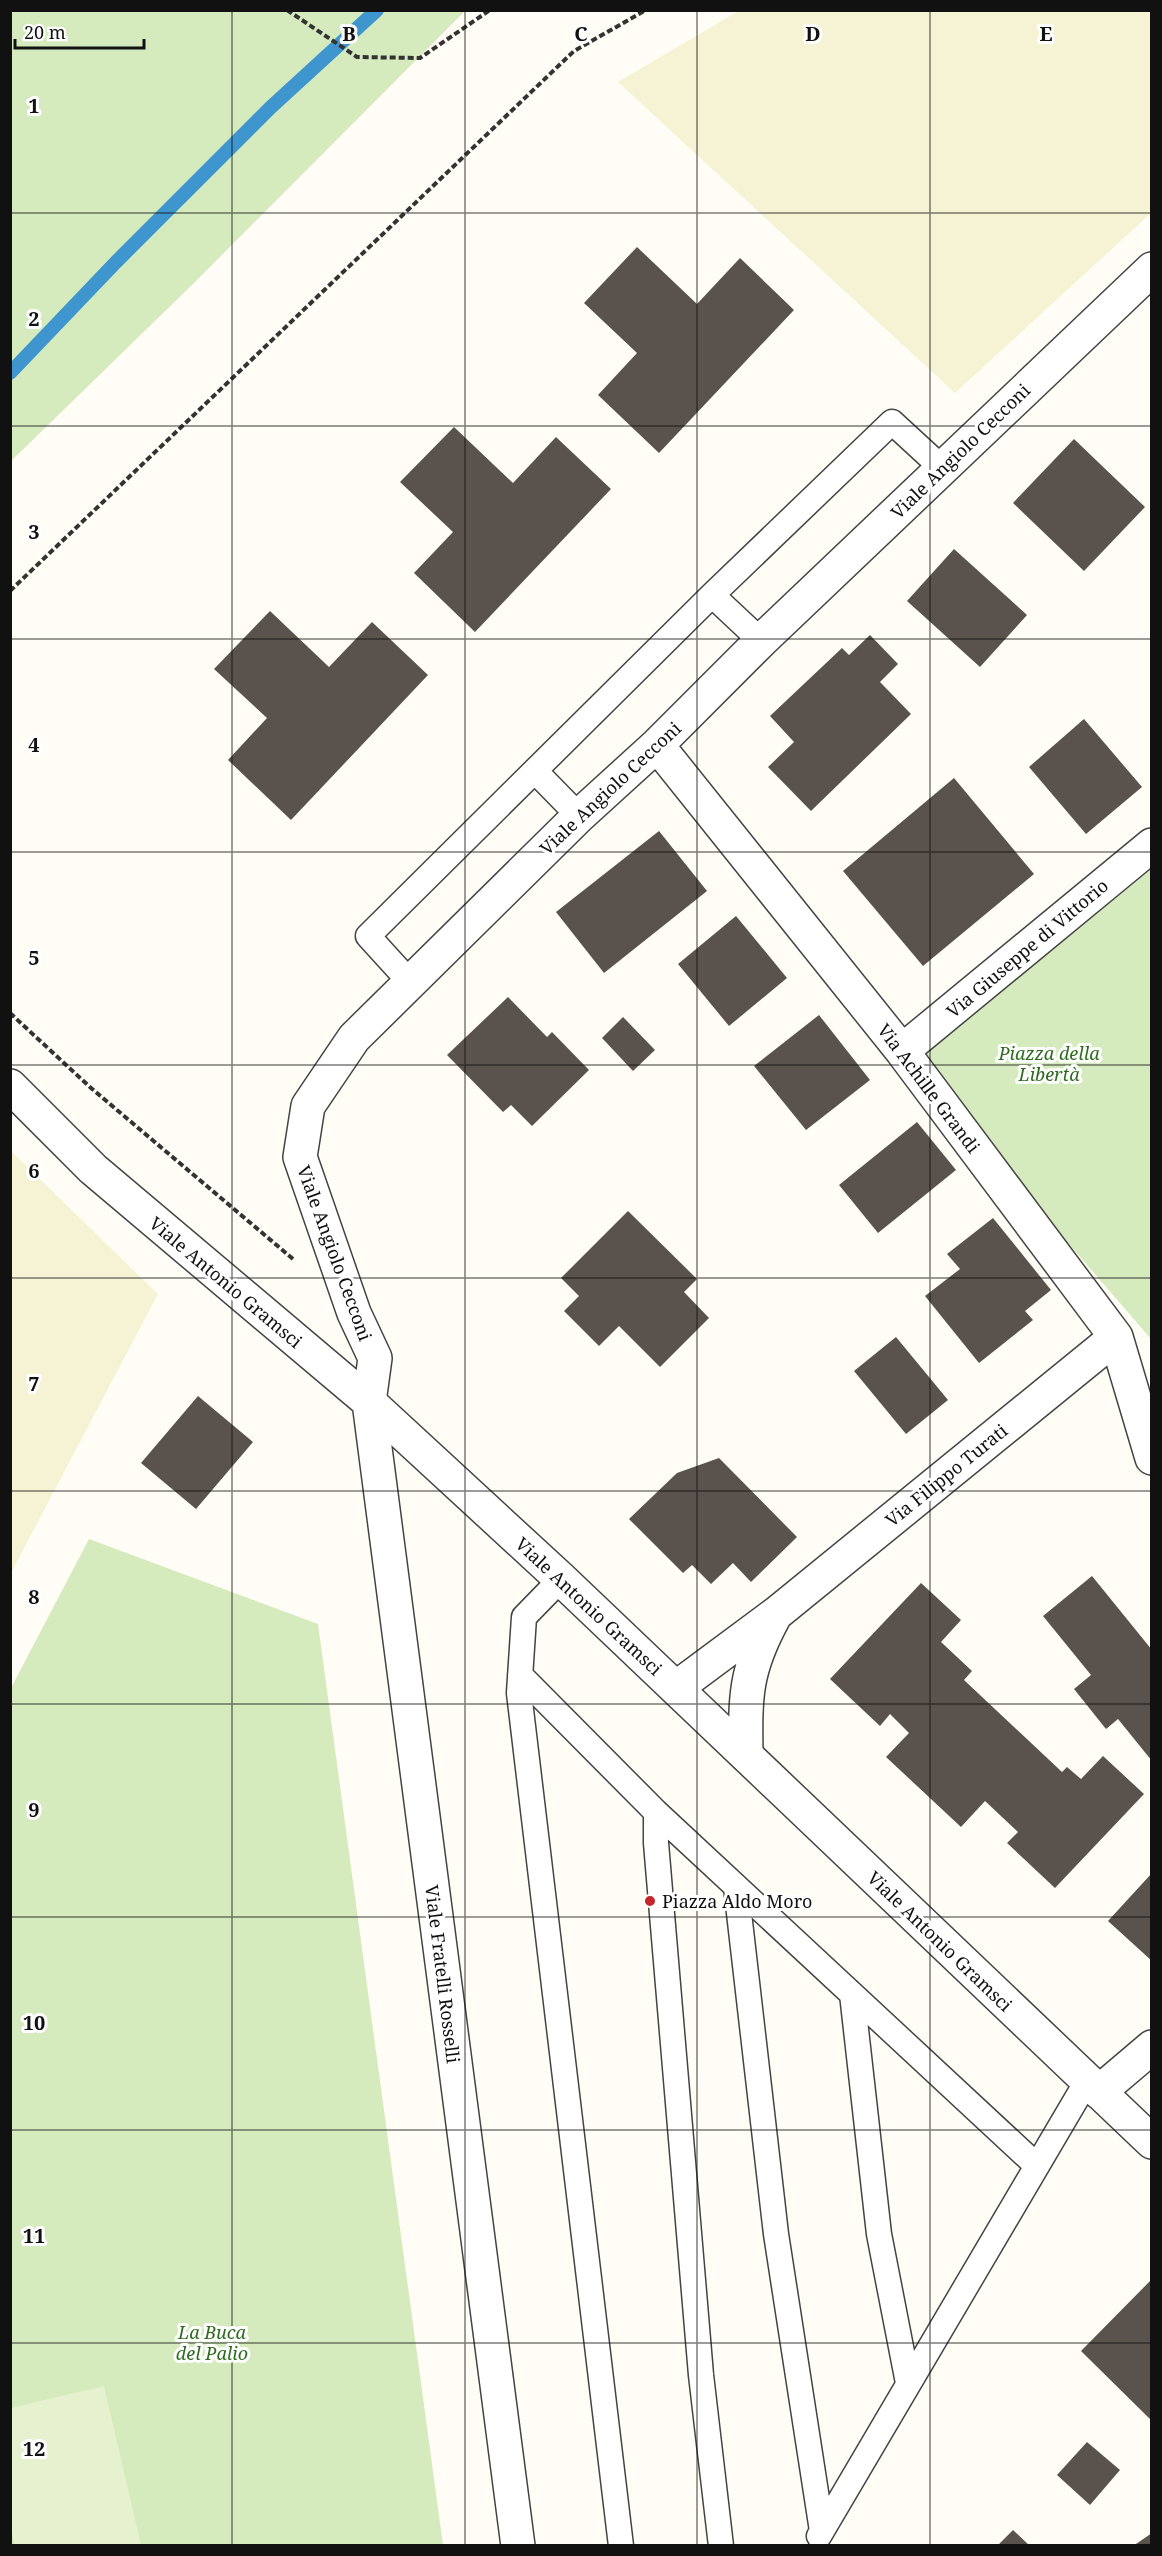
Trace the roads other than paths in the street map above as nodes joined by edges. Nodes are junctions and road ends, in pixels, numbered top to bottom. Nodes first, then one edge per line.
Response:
1 (1152, 268) edge
2 (942, 468) junction
3 (712, 595) junction
4 (760, 641) junction
5 (657, 745) junction
6 (535, 771) junction
7 (579, 816) junction
8 (1152, 845) edge
9 (409, 981) junction
10 (902, 1052) junction
11 (10, 1086) edge
12 (1116, 1337) junction
13 (369, 1402) junction
14 (1152, 1458) edge
15 (561, 1579) junction
16 (777, 1613) junction
17 (520, 1675) junction
18 (676, 1688) junction
19 (746, 1755) junction
20 (656, 1812) junction
21 (736, 1887) junction
22 (852, 1994) junction
23 (1152, 2047) edge
24 (1093, 2087) junction
25 (1152, 2142) edge
26 (1036, 2165) junction
27 (908, 2383) junction
28 (818, 2538) edge
29 (518, 2546) edge
30 (621, 2546) edge
31 (721, 2546) edge

1 - 2 street, Viale Angiolo Cecconi
2 - 3 lane
2 - 4 street, Viale Angiolo Cecconi
3 - 4 lane
3 - 6 lane
4 - 5 street, Viale Angiolo Cecconi
5 - 7 street, Viale Angiolo Cecconi
5 - 10 street, Via Achille Grandi
6 - 7 lane
6 - 9 lane
7 - 9 street, Viale Angiolo Cecconi
8 - 10 street, Via Giuseppe di Vittorio
9 - 13 street, Viale Angiolo Cecconi
10 - 12 street, Via Achille Grandi
11 - 13 street, Viale Antonio Gramsci
12 - 14 street, Via Achille Grandi
12 - 16 street, Via Filippo Turati
13 - 15 street, Viale Antonio Gramsci
13 - 29 street, Viale Fratelli Rosselli
15 - 17 lane
15 - 18 street, Viale Antonio Gramsci
16 - 18 street, Via Filippo Turati
16 - 19 street, Via Filippo Turati
17 - 20 lane
17 - 30 lane
18 - 19 street, Viale Antonio Gramsci
19 - 24 street, Viale Antonio Gramsci
20 - 21 lane
20 - 31 lane
21 - 22 lane
21 - 28 lane
22 - 26 lane
22 - 27 lane
23 - 24 street
24 - 25 street, Viale Antonio Gramsci
24 - 26 lane
26 - 27 lane
27 - 28 lane

